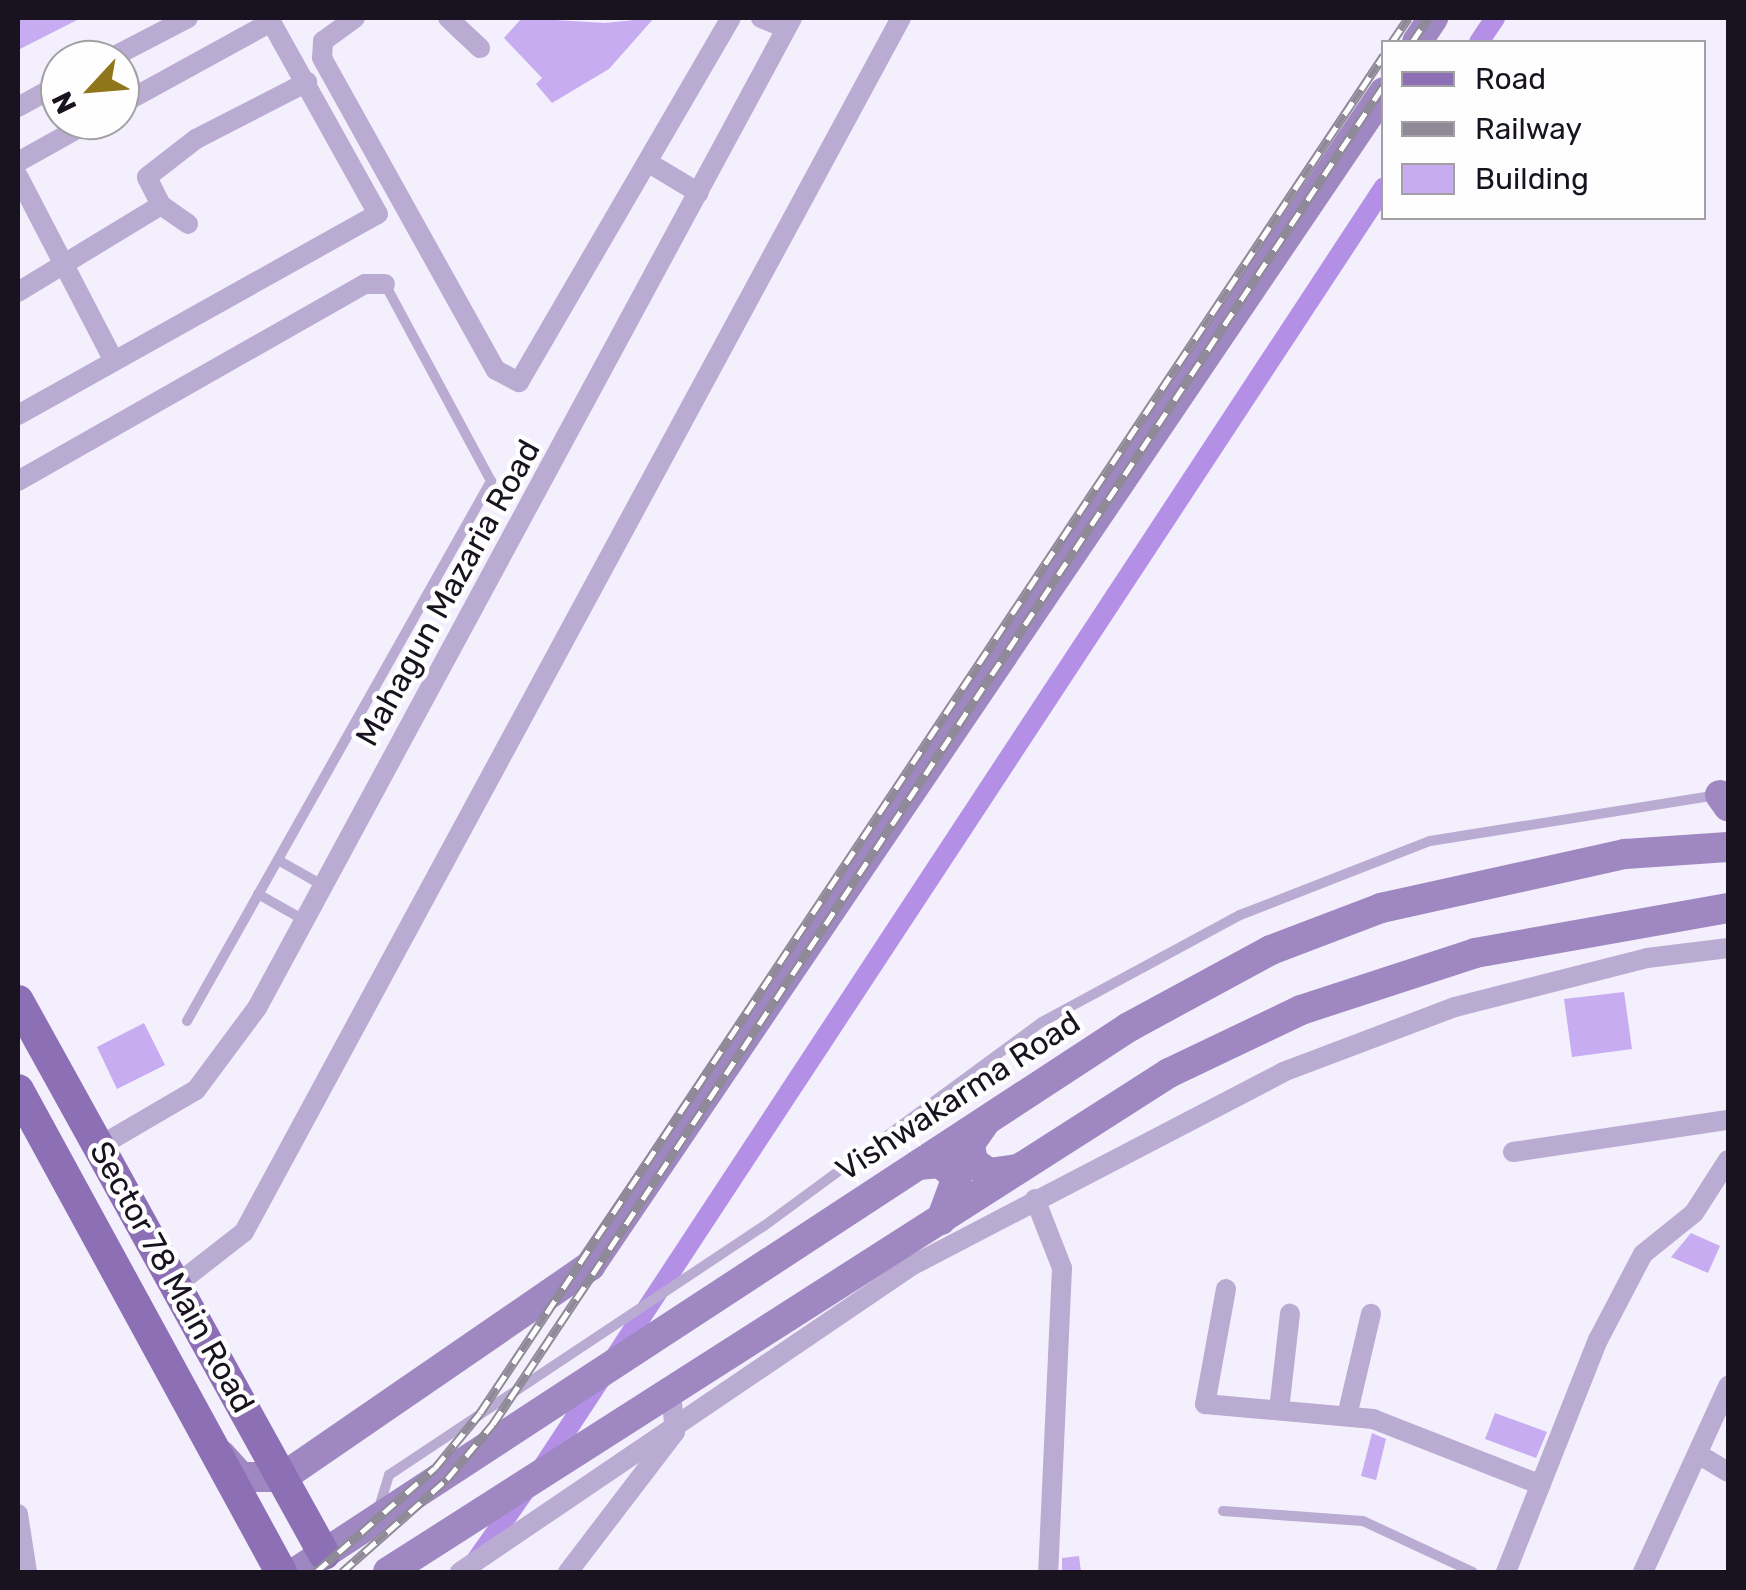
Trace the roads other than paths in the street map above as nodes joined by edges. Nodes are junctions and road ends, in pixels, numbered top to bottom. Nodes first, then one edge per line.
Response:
1 (188, 18) edge
2 (356, 18) edge
3 (448, 18) edge
4 (731, 18) edge
5 (761, 18) edge
6 (902, 18) edge
7 (1433, 18) edge
8 (790, 23) edge
9 (1418, 40) edge
10 (140, 43) edge
11 (480, 48) dead end
12 (307, 82) junction
13 (140, 94) edge
14 (1381, 96) edge
15 (57, 140) edge
16 (18, 162) edge
17 (648, 163) junction
18 (18, 176) edge
19 (699, 192) junction
20 (161, 205) junction
21 (188, 224) dead end
22 (65, 267) junction
23 (384, 284) joint
24 (18, 292) edge
25 (114, 361) junction
26 (18, 415) edge
27 (18, 481) edge
28 (1726, 798) edge
29 (1728, 846) edge
30 (278, 860) junction
31 (322, 885) junction
32 (258, 894) junction
33 (1728, 908) edge
34 (304, 920) junction
35 (1728, 948) edge
36 (18, 1000) edge
37 (187, 1021) dead end
38 (18, 1090) edge
39 (986, 1120) junction
40 (1728, 1120) edge
41 (100, 1146) junction
42 (1513, 1152) dead end
43 (1728, 1160) edge
44 (918, 1165) junction
45 (1019, 1169) junction
46 (1035, 1199) junction
47 (940, 1220) junction
48 (176, 1285) junction
49 (1226, 1289) dead end
50 (1290, 1314) dead end
51 (1371, 1314) dead end
52 (1728, 1386) edge
53 (671, 1392) junction
54 (1279, 1410) junction
55 (1347, 1416) junction
56 (675, 1432) junction
57 (202, 1440) junction
58 (1698, 1454) junction
59 (1728, 1472) edge
60 (283, 1477) junction
61 (1541, 1485) junction
62 (1223, 1512) dead end
63 (18, 1514) edge
64 (375, 1521) junction
65 (324, 1554) junction
66 (27, 1572) edge
67 (281, 1572) edge
68 (296, 1572) edge
69 (388, 1572) edge
70 (460, 1572) edge
71 (568, 1572) edge
72 (1048, 1572) edge
73 (1473, 1572) edge
74 (1506, 1572) edge
75 (1643, 1572) edge

1 - 10 street
2 - 17 street
3 - 11 street
4 - 17 street
5 - 8 street
6 - 48 street
7 - 9 main road
8 - 19 street, Mahagun Mazaria Road
12 - 13 street
12 - 20 street
12 - 25 street
14 - 60 main road
15 - 16 street
17 - 19 street
18 - 22 street
19 - 31 street, Mahagun Mazaria Road
20 - 21 street
20 - 22 street
22 - 24 street
22 - 25 street
23 - 27 street
23 - 30 lane
25 - 26 street
28 - 64 lane
29 - 39 main road, Vishwakarma Road
30 - 31 lane
30 - 32 lane
31 - 34 street, Mahagun Mazaria Road
32 - 34 lane
32 - 37 lane
33 - 45 main road
34 - 41 street, Mahagun Mazaria Road
35 - 46 street
36 - 41 main road, Sector 78 Main Road
38 - 57 main road, Sector 78 Main Road
39 - 44 main road, Vishwakarma Road
39 - 45 main road
40 - 42 street
41 - 48 main road, Sector 78 Main Road
43 - 61 street
44 - 47 main road
44 - 64 main road, Vishwakarma Road
45 - 47 main road
46 - 56 street
46 - 72 street
47 - 53 main road
48 - 60 main road, Sector 78 Main Road
49 - 54 street
50 - 54 street
51 - 55 street
52 - 58 street
53 - 56 street
53 - 69 main road
54 - 55 street
55 - 61 street
56 - 70 street
56 - 71 street
57 - 60 main road
57 - 67 main road, Sector 78 Main Road
58 - 59 street
58 - 75 street
60 - 65 main road, Sector 78 Main Road
61 - 74 street
62 - 73 lane
63 - 66 street
64 - 65 main road, Vishwakarma Road
65 - 68 main road, Vishwakarma Road

